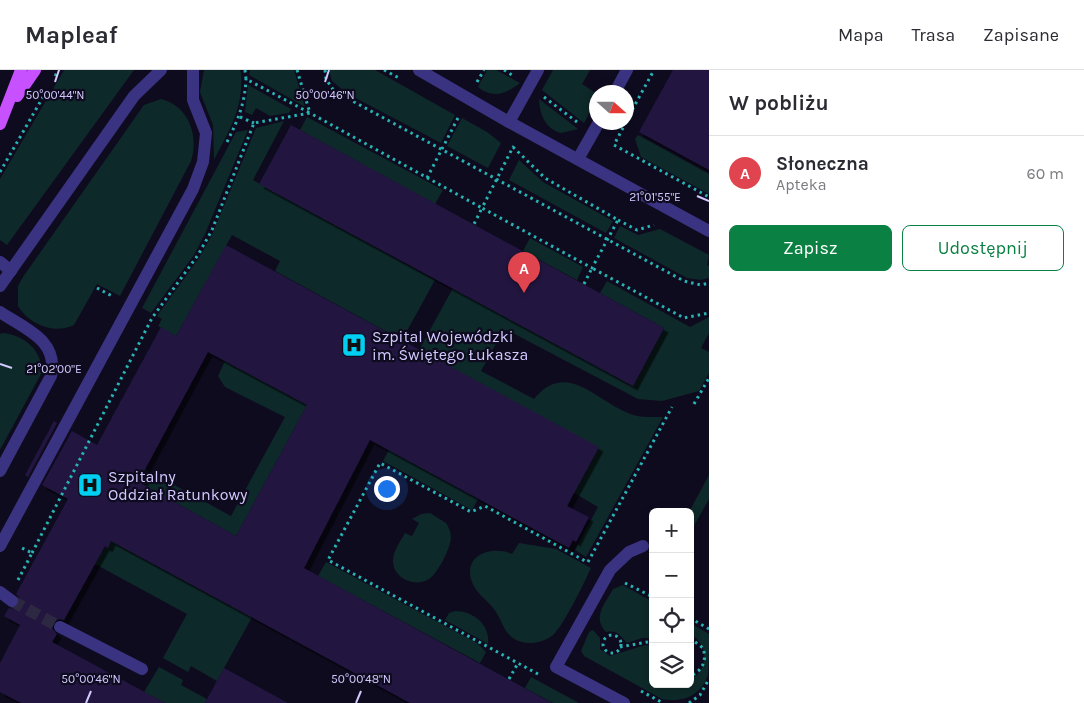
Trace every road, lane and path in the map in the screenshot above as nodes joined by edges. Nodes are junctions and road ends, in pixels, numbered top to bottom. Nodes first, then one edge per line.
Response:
1 (21, 70) edge
2 (35, 70) edge
3 (59, 70) edge
4 (161, 70) edge
5 (193, 70) edge
6 (245, 70) edge
7 (298, 70) edge
8 (325, 70) edge
9 (419, 70) edge
10 (484, 70) edge
11 (504, 70) edge
12 (538, 70) edge
13 (627, 70) edge
14 (654, 70) edge
15 (54, 78) dead end
16 (619, 85) edge
17 (529, 86) junction
18 (44, 96) dead end
19 (469, 98) junction
20 (634, 107) edge
21 (7, 111) junction
22 (310, 114) junction
23 (240, 117) dead end
24 (509, 122) junction
25 (254, 123) junction
26 (0, 124) edge
27 (589, 124) edge
28 (595, 130) edge
29 (598, 130) edge
30 (622, 130) edge
31 (614, 145) junction
32 (442, 149) junction
33 (578, 159) junction
34 (0, 172) edge
35 (427, 178) junction
36 (498, 179) junction
37 (709, 197) edge
38 (482, 208) junction
39 (474, 224) dead end
40 (709, 230) edge
41 (608, 240) junction
42 (0, 262) edge
43 (592, 268) junction
44 (11, 271) junction
45 (709, 283) edge
46 (584, 284) dead end
47 (0, 286) edge
48 (0, 312) edge
49 (709, 313) edge
50 (709, 378) edge
51 (694, 404) dead end
52 (672, 407) dead end
53 (0, 472) edge
54 (2, 542) edge
55 (644, 546) dead end
56 (32, 553) junction
57 (587, 562) junction
58 (608, 573) junction
59 (14, 588) dead end
60 (0, 592) edge
61 (649, 595) edge
62 (12, 601) tunnel mouth
63 (694, 620) edge
64 (60, 627) tunnel mouth
65 (709, 629) edge
66 (694, 640) edge
67 (649, 642) edge
68 (620, 647) junction
69 (518, 663) junction
70 (142, 669) dead end
71 (694, 673) edge
72 (541, 676) dead end
73 (509, 679) dead end
74 (709, 679) edge
75 (638, 689) dead end
76 (624, 703) edge
77 (663, 703) edge
78 (689, 703) edge

1 - 21 main road
2 - 21 main road
3 - 15 path
4 - 44 lane
5 - 54 lane
6 - 22 path
7 - 22 path
8 - 32 path
9 - 19 lane
10 - 19 path
11 - 17 path
12 - 17 lane
13 - 16 lane
14 - 20 path
17 - 24 lane
17 - 27 path
18 - 34 path
19 - 24 lane
19 - 32 path
21 - 26 main road
22 - 25 path
22 - 35 path
23 - 25 path
24 - 33 lane
25 - 56 path
28 - 33 lane
29 - 31 path
30 - 31 path
31 - 37 path
32 - 35 path
32 - 36 path
33 - 40 lane
35 - 38 path
36 - 38 path
36 - 41 path
36 - 41 path
38 - 39 path
38 - 43 path
41 - 43 path
41 - 45 path
42 - 44 lane
43 - 46 path
43 - 49 path
44 - 47 lane
48 - 53 lane
50 - 51 path
52 - 57 path
54 - 56 path
55 - 58 lane
56 - 59 path
57 - 58 path
57 - 69 path
58 - 61 path
58 - 76 lane
60 - 62 lane
63 - 65 path
64 - 70 lane
66 - 71 path
67 - 68 path
68 - 68 path
69 - 72 path
69 - 73 path
74 - 78 path
75 - 77 path

